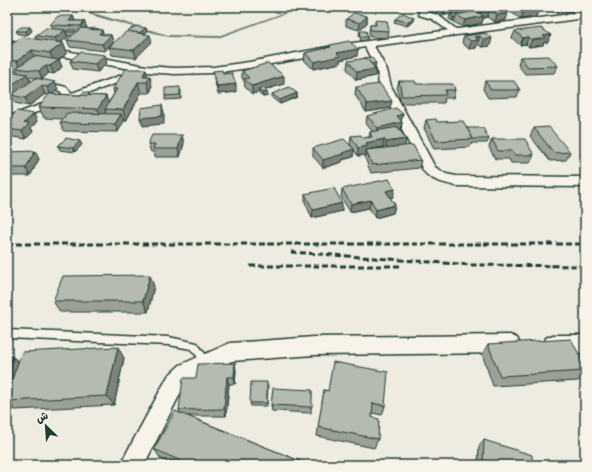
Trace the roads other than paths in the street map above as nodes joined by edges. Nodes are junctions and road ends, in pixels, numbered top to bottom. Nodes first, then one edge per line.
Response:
1 (423, 7) edge
2 (585, 15) edge
3 (456, 32) junction
4 (7, 43) edge
5 (368, 44) junction
6 (146, 69) junction
7 (30, 82) edge
8 (71, 97) junction
9 (7, 120) edge
10 (585, 182) edge
11 (7, 334) edge
12 (585, 344) edge
13 (207, 362) junction
14 (132, 465) edge

1 - 3 street
2 - 3 street
3 - 5 street
4 - 6 street
5 - 6 street
5 - 10 street
6 - 8 street
7 - 8 street
8 - 9 street
11 - 13 lane
12 - 13 street
13 - 14 street

